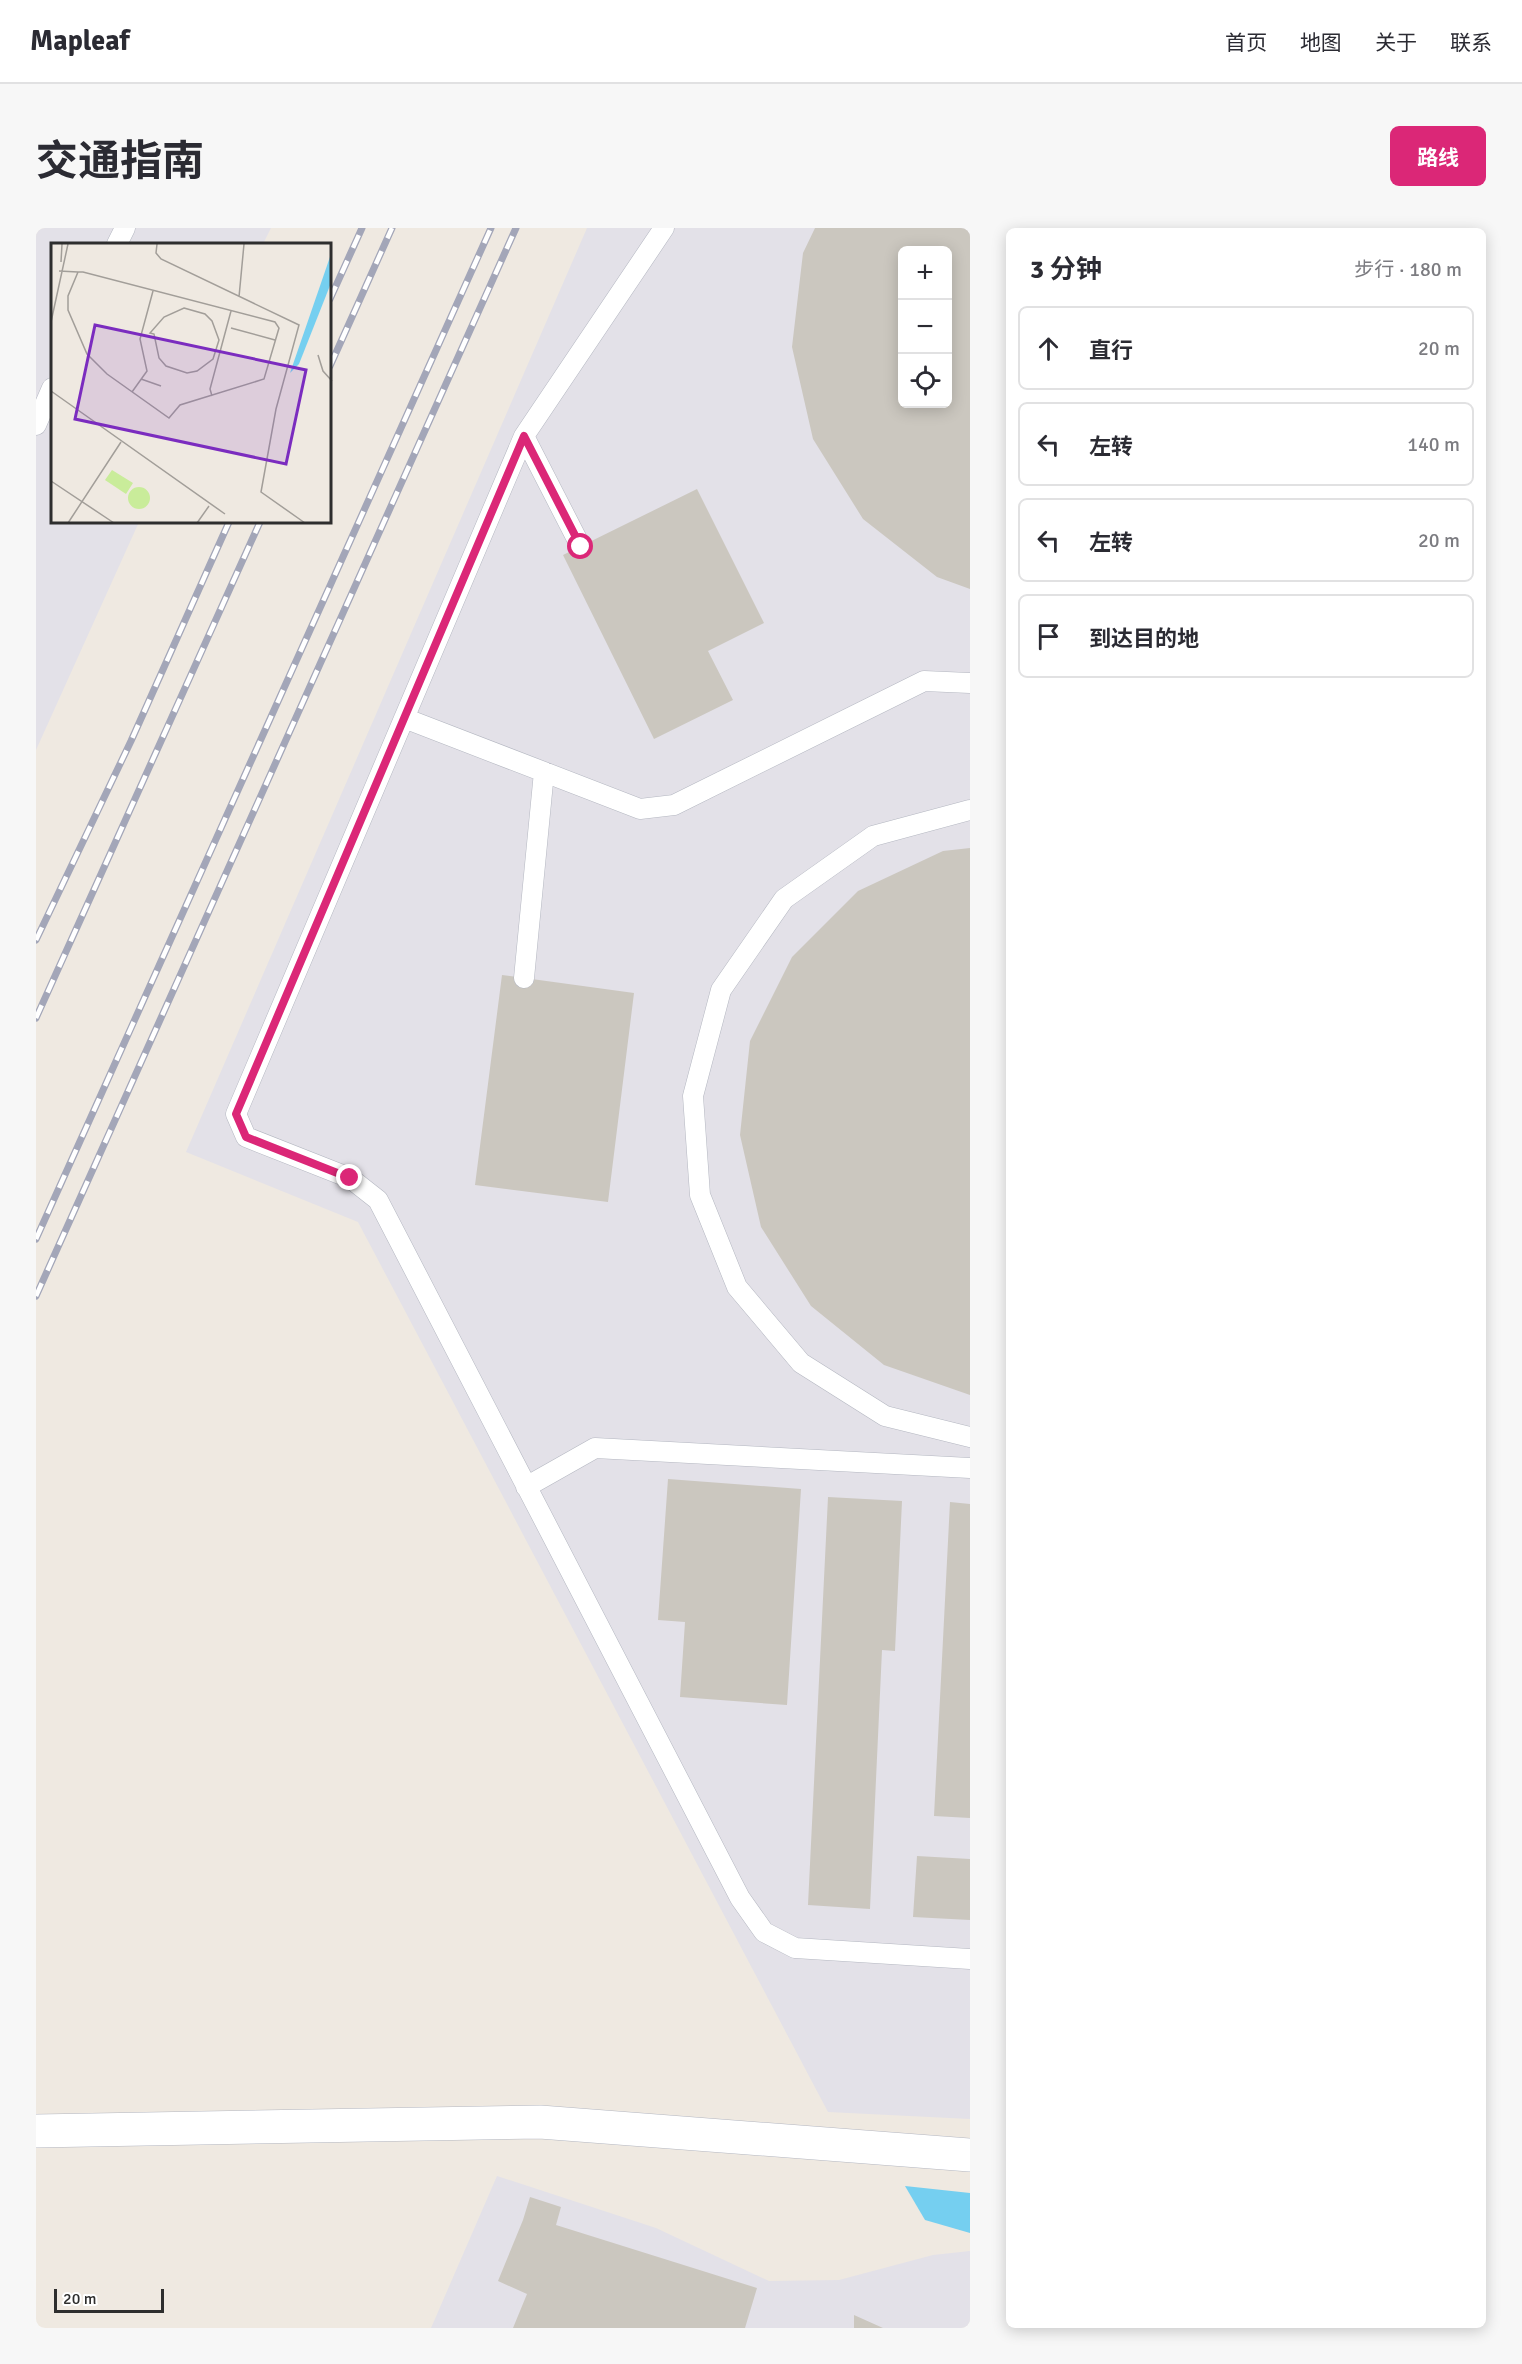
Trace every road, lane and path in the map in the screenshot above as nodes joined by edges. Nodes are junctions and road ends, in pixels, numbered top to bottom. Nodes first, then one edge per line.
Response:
1 (125, 228) edge
2 (664, 228) edge
3 (118, 243) edge
4 (51, 390) edge
5 (36, 425) edge
6 (524, 436) junction
7 (581, 547) dead end
8 (970, 683) edge
9 (405, 718) junction
10 (544, 772) junction
11 (970, 810) edge
12 (524, 978) dead end
13 (970, 1437) edge
14 (970, 1467) edge
15 (526, 1487) junction
16 (970, 1959) edge
17 (36, 2131) edge
18 (970, 2155) edge

1 - 3 lane
2 - 6 lane
4 - 5 lane
6 - 7 lane
6 - 9 lane
8 - 10 lane
9 - 10 lane
9 - 15 lane
10 - 12 lane
11 - 13 lane
14 - 15 lane
15 - 16 lane
17 - 18 street

